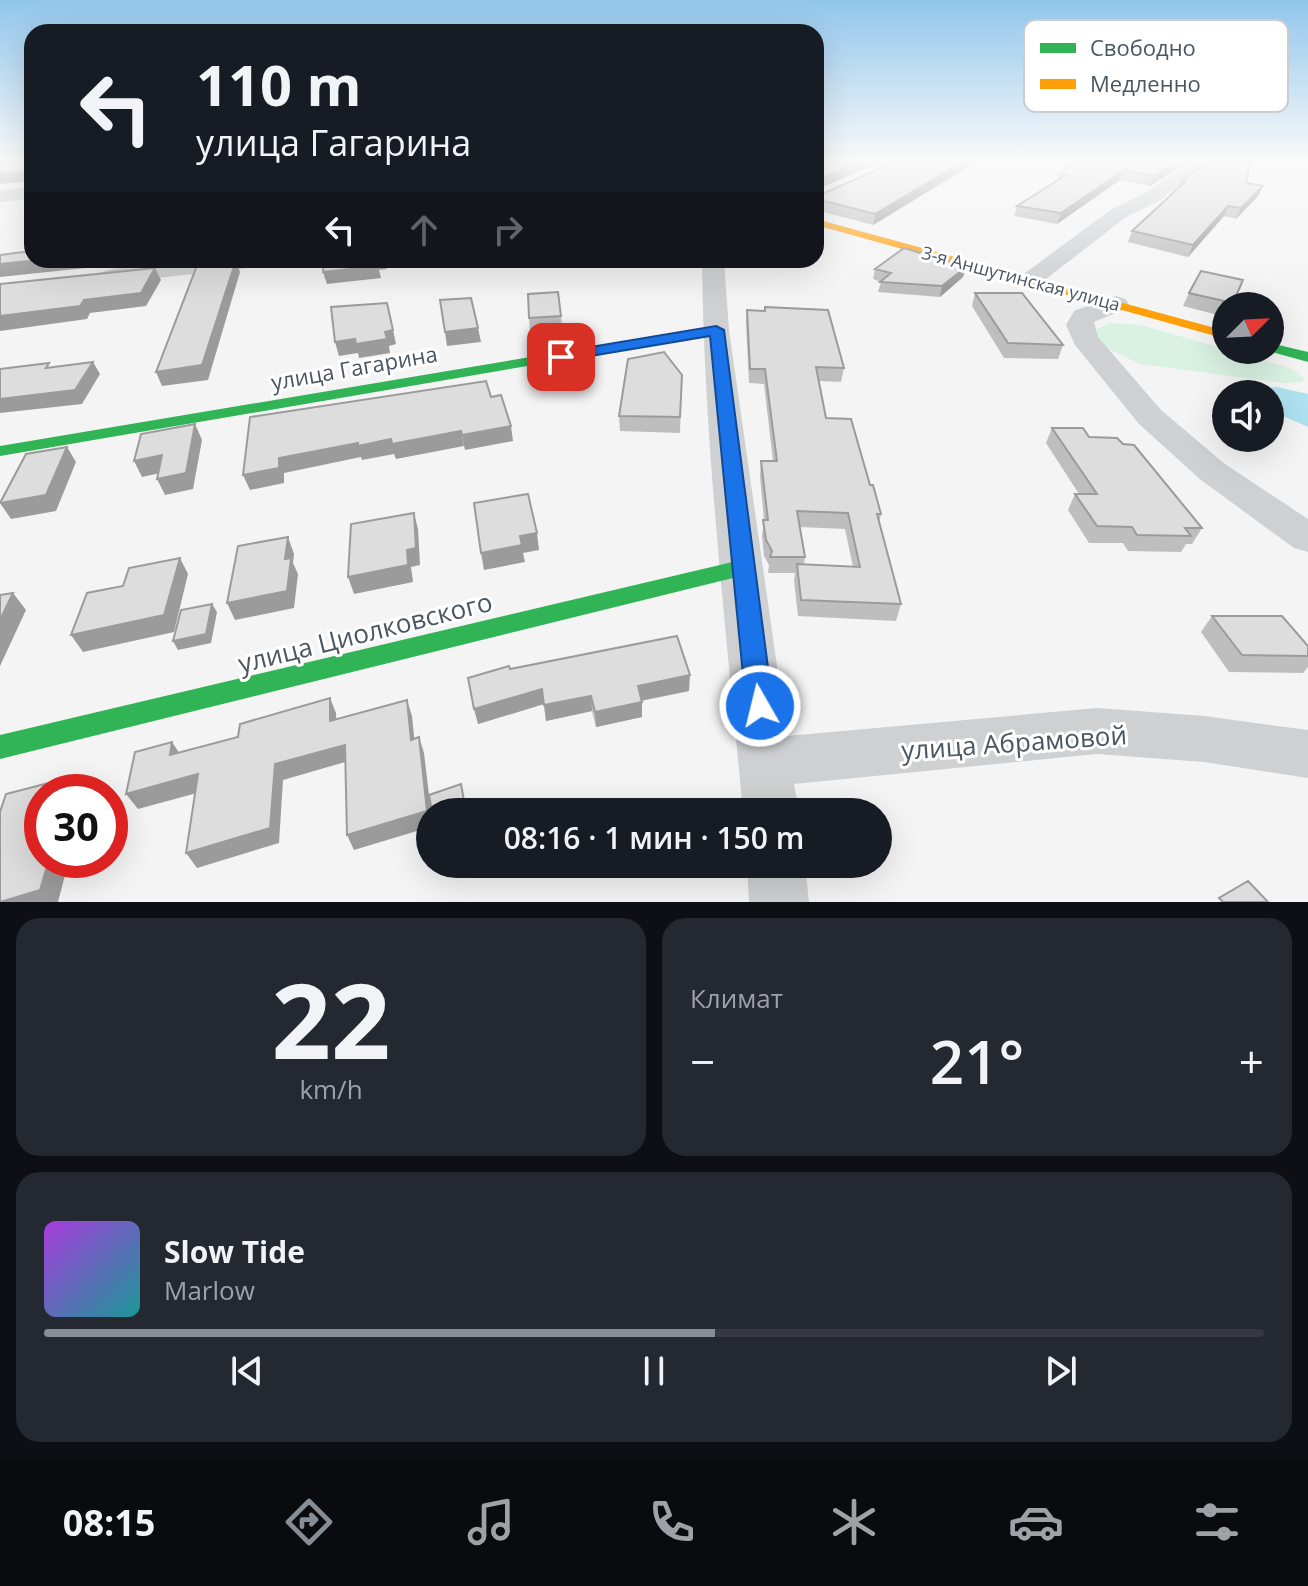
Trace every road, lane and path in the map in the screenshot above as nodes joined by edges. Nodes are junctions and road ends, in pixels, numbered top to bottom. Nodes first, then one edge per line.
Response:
1 (1139, 203) edge
2 (824, 224) edge
3 (182, 268) edge
4 (713, 268) edge
5 (90, 278) edge
6 (1029, 281) junction
7 (1116, 304) junction
8 (716, 330) junction
9 (1212, 331) edge
10 (1284, 351) edge
11 (1308, 357) edge
12 (0, 451) edge
13 (1308, 538) edge
14 (741, 568) junction
15 (0, 747) edge
16 (1308, 754) edge
17 (767, 762) junction
18 (770, 798) edge
19 (777, 878) edge
20 (779, 902) edge

1 - 6 street
2 - 6 street, 3-я Аншутинская улица
3 - 5 street
4 - 8 street
6 - 7 street, 3-я Аншутинская улица
7 - 9 street, 3-я Аншутинская улица
7 - 13 street
8 - 12 street, улица Гагарина
8 - 14 street
10 - 11 street
14 - 15 street, улица Циолковского
14 - 17 street
16 - 17 street, улица Абрамовой
17 - 18 street
19 - 20 street

